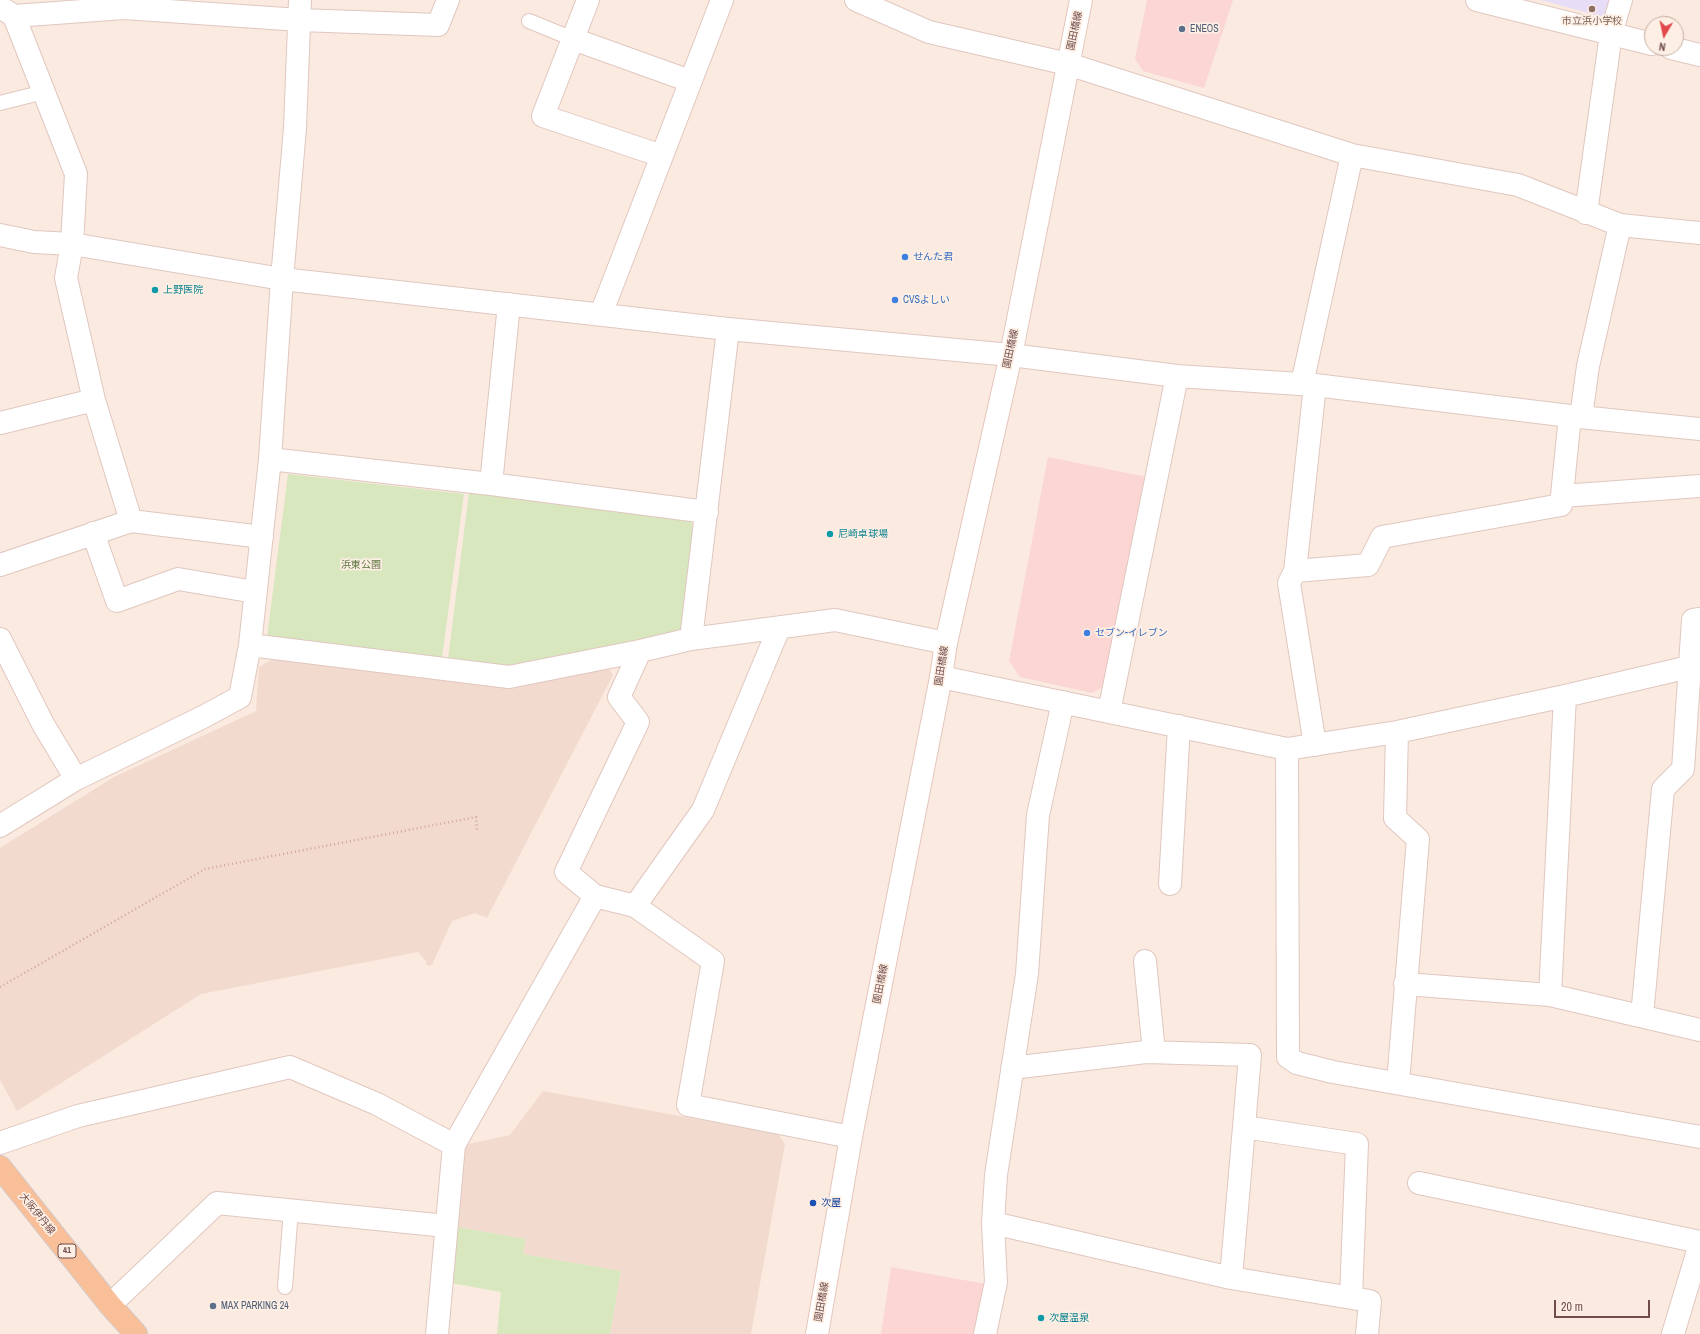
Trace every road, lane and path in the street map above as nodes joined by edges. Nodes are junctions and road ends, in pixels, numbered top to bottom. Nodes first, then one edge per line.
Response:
1 (448, 0) edge
2 (588, 0) edge
3 (722, 0) edge
4 (856, 0) edge
5 (1081, 0) edge
6 (1477, 0) edge
7 (1621, 0) edge
8 (300, 10) edge
9 (7, 11) edge
10 (529, 20) dead end
11 (1611, 34) junction
12 (573, 39) junction
13 (1644, 42) edge
14 (1684, 51) edge
15 (1700, 55) edge
16 (1068, 64) junction
17 (690, 81) junction
18 (44, 92) junction
19 (0, 103) edge
20 (1352, 155) junction
21 (662, 156) junction
22 (1586, 213) junction
23 (1620, 225) junction
24 (1700, 233) edge
25 (0, 235) edge
26 (72, 244) junction
27 (282, 279) junction
28 (509, 304) junction
29 (601, 314) junction
30 (728, 329) junction
31 (1011, 355) junction
32 (1177, 376) junction
33 (1309, 384) junction
34 (94, 400) junction
35 (1576, 416) junction
36 (0, 423) edge
37 (1700, 429) edge
38 (270, 459) junction
39 (491, 484) junction
40 (1700, 486) edge
41 (1562, 496) junction
42 (707, 512) junction
43 (131, 521) junction
44 (93, 533) junction
45 (262, 537) junction
46 (0, 565) edge
47 (1295, 571) junction
48 (255, 592) junction
49 (1700, 619) edge
50 (779, 628) junction
51 (691, 638) junction
52 (0, 639) edge
53 (946, 643) junction
54 (250, 645) junction
55 (640, 651) junction
56 (1689, 667) junction
57 (941, 677) junction
58 (1565, 696) junction
59 (1063, 702) junction
60 (1109, 712) junction
61 (1179, 726) junction
62 (1397, 732) junction
63 (1315, 745) junction
64 (1287, 750) junction
65 (76, 779) junction
66 (0, 826) edge
67 (477, 830) dead end
68 (1170, 884) dead end
69 (595, 896) junction
70 (635, 906) junction
71 (1145, 961) dead end
72 (1405, 984) junction
73 (0, 987) edge
74 (1550, 994) junction
75 (1642, 1016) junction
76 (1700, 1030) edge
77 (1154, 1052) junction
78 (1012, 1068) junction
79 (1398, 1082) junction
80 (1244, 1127) junction
81 (851, 1137) junction
82 (1700, 1137) edge
83 (0, 1143) edge
84 (454, 1145) junction
85 (0, 1167) edge
86 (1419, 1183) dead end
87 (292, 1210) junction
88 (993, 1223) junction
89 (446, 1226) junction
90 (1700, 1243) edge
91 (1231, 1278) junction
92 (285, 1287) dead end
93 (1351, 1297) junction
94 (110, 1305) junction
95 (136, 1334) edge
96 (437, 1334) edge
97 (817, 1334) edge
98 (985, 1334) edge
99 (1367, 1334) edge
100 (1673, 1334) edge

1 - 8 street
2 - 12 street
3 - 17 street
4 - 16 street
5 - 16 street, 園田橋線
6 - 11 street
7 - 11 street
8 - 9 street
8 - 27 street
9 - 18 street
10 - 12 lane
11 - 13 street
11 - 22 street
12 - 17 street
12 - 21 street
14 - 15 street
16 - 20 street
16 - 31 street, 園田橋線
17 - 21 street
18 - 19 lane
18 - 26 street
20 - 22 street
20 - 33 street
21 - 29 street
22 - 23 street
23 - 24 street
23 - 35 street
25 - 26 street
26 - 27 street
26 - 34 street
27 - 28 street
27 - 38 street
28 - 29 street
28 - 39 street
29 - 30 street
30 - 31 street
30 - 42 street
31 - 32 street
31 - 53 street, 園田橋線
32 - 33 street
32 - 60 street
33 - 35 street
33 - 47 street
34 - 36 street
34 - 43 street
35 - 37 street
35 - 41 street
38 - 39 street
38 - 45 street
39 - 42 street
40 - 41 street
41 - 47 street
42 - 51 street
43 - 44 street
43 - 45 street
44 - 46 street
44 - 48 street
45 - 48 street
47 - 63 street
48 - 54 street
49 - 56 street
50 - 51 street
50 - 53 street
50 - 70 street
51 - 55 street
52 - 65 street
53 - 57 street, 園田橋線
54 - 55 street
54 - 65 street
55 - 69 street
56 - 58 street
56 - 75 street
57 - 59 street
57 - 81 street, 園田橋線
58 - 62 street
58 - 74 street
59 - 60 street
59 - 78 street
60 - 61 street
61 - 64 street
61 - 68 street
62 - 63 street
62 - 72 street
63 - 64 street
64 - 79 street
65 - 66 street
67 - 73 path
69 - 70 street
69 - 84 street
70 - 81 street
71 - 77 street
72 - 74 street
72 - 79 street
74 - 75 street
75 - 76 street
77 - 78 street
77 - 80 street
78 - 88 street
79 - 82 street
80 - 91 street
80 - 93 street
81 - 97 street, 園田橋線
83 - 84 street
84 - 89 street
85 - 94 main road, 大阪伊丹線 / 41
86 - 90 street
87 - 89 street
87 - 92 lane
87 - 94 street
88 - 91 street
88 - 98 street
89 - 96 street
90 - 100 street
91 - 93 street
93 - 99 street
94 - 95 main road, 大阪伊丹線 / 41

